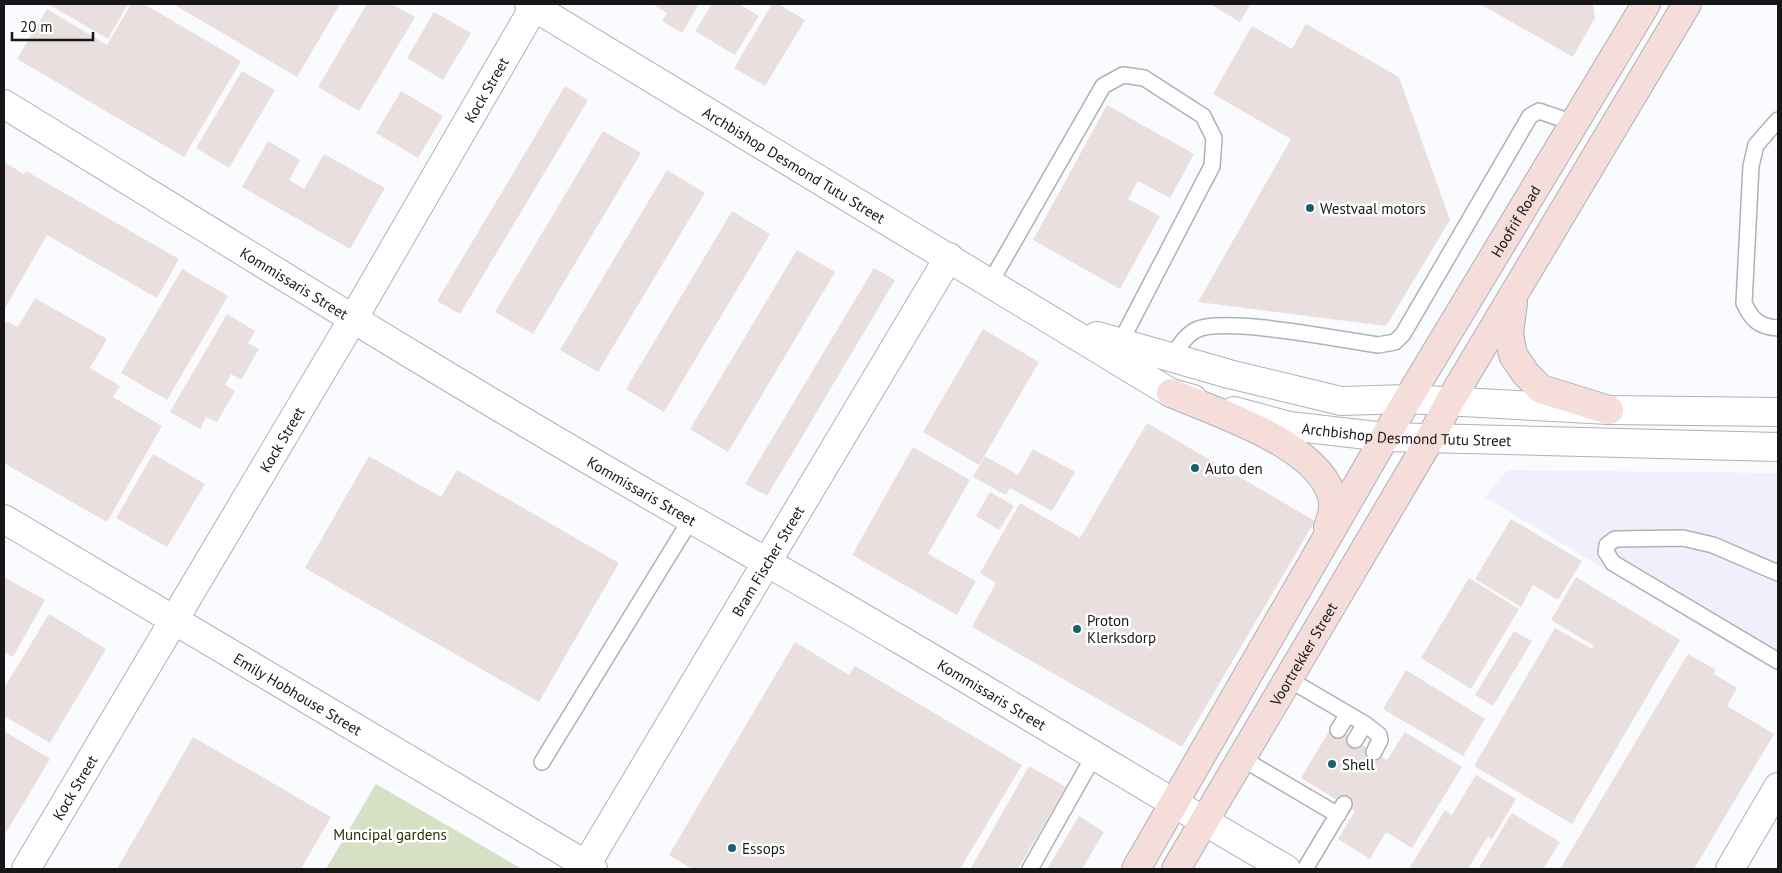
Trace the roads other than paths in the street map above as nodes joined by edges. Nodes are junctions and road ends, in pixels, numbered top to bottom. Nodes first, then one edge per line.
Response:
1 (1646, 4) edge
2 (1687, 4) edge
3 (534, 5) edge
4 (4, 104) edge
5 (1778, 120) edge
6 (1574, 123) junction
7 (949, 257) junction
8 (990, 283) junction
9 (1514, 297) junction
10 (353, 319) junction
11 (1059, 326) junction
12 (1778, 328) edge
13 (1120, 343) junction
14 (1170, 358) junction
15 (1171, 393) junction
16 (1407, 399) junction
17 (1450, 401) junction
18 (1609, 410) junction
19 (1778, 412) edge
20 (1385, 437) junction
21 (1430, 439) junction
22 (1778, 446) edge
23 (4, 519) edge
24 (691, 519) junction
25 (1325, 538) junction
26 (766, 560) junction
27 (1778, 573) edge
28 (173, 618) junction
29 (1778, 661) edge
30 (1290, 680) junction
31 (1348, 714) junction
32 (1365, 724) junction
33 (1338, 730) dead end
34 (1355, 740) dead end
35 (1374, 752) dead end
36 (1095, 754) junction
37 (1243, 759) junction
38 (542, 762) dead end
39 (1778, 787) edge
40 (1174, 804) junction
41 (1204, 822) junction
42 (587, 868) edge
43 (26, 869) edge
44 (1030, 869) edge
45 (1136, 869) edge
46 (1176, 869) edge
47 (1286, 869) edge
48 (1304, 869) edge
49 (1730, 869) edge

1 - 6 street, Hoofrif Road
2 - 9 street
3 - 7 street, Archbishop Desmond Tutu Street
3 - 10 street, Kock Street
4 - 10 street, Kommissaris Street
5 - 12 lane
6 - 14 lane
6 - 16 street, Hoofrif Road
7 - 8 street, Archbishop Desmond Tutu Street
7 - 26 street, Bram Fischer Street
8 - 11 street, Archbishop Desmond Tutu Street
8 - 13 lane
9 - 17 street
9 - 18 street
10 - 24 street, Kommissaris Street
10 - 28 street, Kock Street
11 - 13 street, Archbishop Desmond Tutu Street
11 - 15 street, Archbishop Desmond Tutu Street
13 - 14 street, Archbishop Desmond Tutu Street
14 - 16 street, Archbishop Desmond Tutu Street
15 - 20 street, Archbishop Desmond Tutu Street
15 - 25 street
16 - 17 street, Archbishop Desmond Tutu Street
16 - 20 street, Hoofrif Road
17 - 18 street, Archbishop Desmond Tutu Street
17 - 21 street
18 - 19 street, Archbishop Desmond Tutu Street
20 - 21 street, Archbishop Desmond Tutu Street
20 - 25 street
21 - 22 street, Archbishop Desmond Tutu Street
21 - 30 street, Voortrekker Street
23 - 28 street, Emily Hobhouse Street
24 - 26 street, Kommissaris Street
24 - 38 lane
25 - 40 street
26 - 36 street, Kommissaris Street
26 - 42 street, Bram Fischer Street
27 - 29 lane
28 - 42 street, Emily Hobhouse Street
28 - 43 street, Kock Street
30 - 31 lane
30 - 37 street, Voortrekker Street
31 - 32 lane
31 - 33 lane
32 - 34 lane
32 - 35 lane
36 - 40 street, Kommissaris Street
36 - 44 lane
37 - 41 street, Voortrekker Street
37 - 48 lane
39 - 49 street
40 - 41 street, Kommissaris Street
40 - 45 street
41 - 46 street, Voortrekker Street
41 - 47 street, Kommissaris Street

